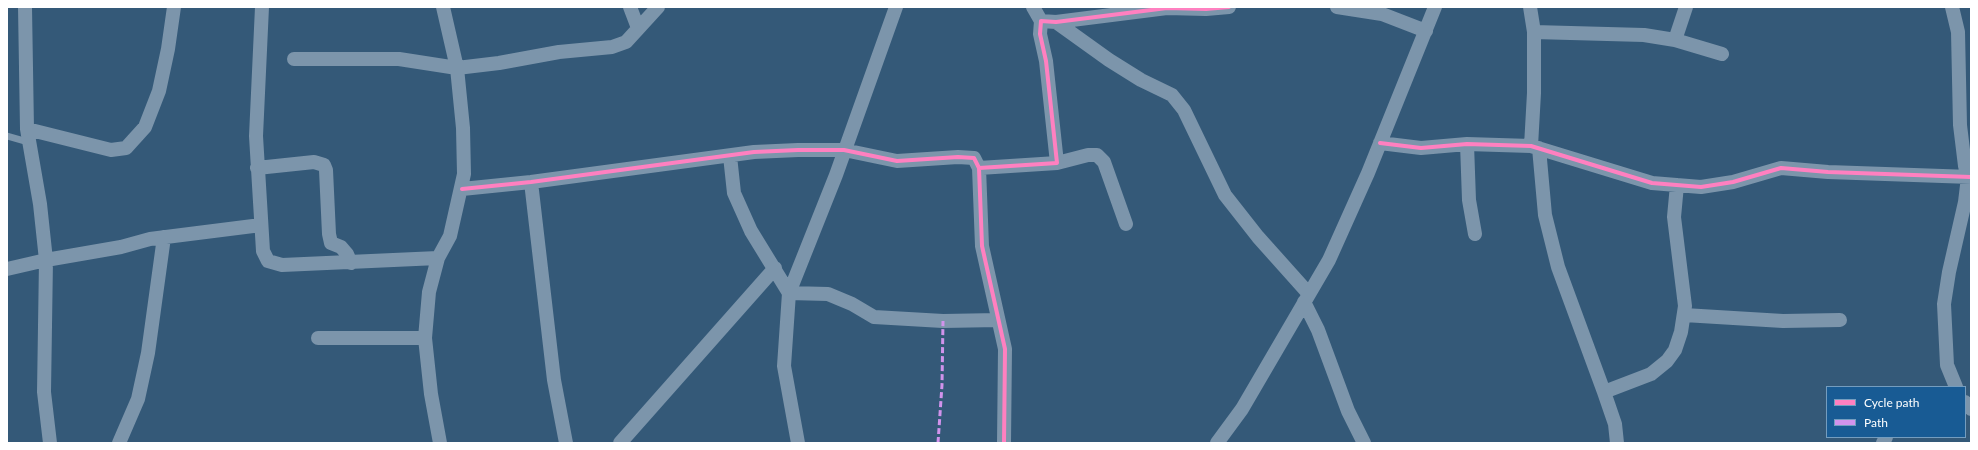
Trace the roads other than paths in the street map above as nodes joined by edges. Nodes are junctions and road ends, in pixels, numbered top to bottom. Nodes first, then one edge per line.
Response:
1 (25, 7) edge
2 (174, 7) edge
3 (262, 7) edge
4 (443, 7) edge
5 (630, 7) edge
6 (658, 7) edge
7 (896, 7) edge
8 (1034, 7) edge
9 (1228, 7) edge
10 (1337, 7) edge
11 (1435, 7) edge
12 (1530, 7) edge
13 (1686, 7) edge
14 (1952, 7) edge
15 (1041, 21) junction
16 (1056, 22) junction
17 (638, 28) junction
18 (1426, 31) junction
19 (1534, 32) junction
20 (1675, 40) junction
21 (1722, 54) dead end
22 (294, 59) dead end
23 (457, 68) junction
24 (7, 136) edge
25 (28, 136) junction
26 (1380, 143) junction
27 (1467, 144) junction
28 (1535, 147) junction
29 (844, 150) junction
30 (730, 156) junction
31 (1057, 163) junction
32 (257, 168) junction
33 (979, 168) junction
34 (1970, 177) edge
35 (530, 182) junction
36 (1677, 185) junction
37 (462, 189) junction
38 (1126, 224) dead end
39 (261, 225) junction
40 (1475, 234) dead end
41 (164, 237) junction
42 (438, 258) junction
43 (46, 260) junction
44 (350, 263) junction
45 (775, 268) junction
46 (7, 269) edge
47 (789, 292) junction
48 (1307, 298) junction
49 (1684, 315) junction
50 (998, 320) junction
51 (1840, 320) dead end
52 (318, 338) dead end
53 (425, 338) junction
54 (1953, 386) edge
55 (1604, 392) junction
56 (50, 443) edge
57 (119, 443) edge
58 (440, 443) edge
59 (566, 443) edge
60 (620, 443) edge
61 (798, 443) edge
62 (1004, 443) edge
63 (1217, 443) edge
64 (1364, 443) edge
65 (1617, 443) edge

1 - 25 street
2 - 25 street
3 - 32 street
4 - 23 street
5 - 17 street
6 - 17 street
7 - 29 street
8 - 15 street
9 - 16 street
10 - 18 street
11 - 18 street
12 - 19 street
13 - 20 street
14 - 34 street
15 - 16 street
15 - 31 street
16 - 48 street
17 - 23 street
18 - 26 street
19 - 20 street
19 - 28 street
20 - 21 street
22 - 23 street
23 - 37 street
24 - 25 lane
25 - 43 street
26 - 27 street
26 - 48 street
27 - 28 street
27 - 40 street
28 - 36 street
28 - 55 street
29 - 30 street
29 - 33 street
29 - 47 street
30 - 35 street
30 - 45 street
31 - 33 street
31 - 38 street
32 - 39 street
32 - 44 street
33 - 50 street
34 - 36 street
34 - 54 street
35 - 37 street
35 - 59 street
36 - 49 street
37 - 42 street
39 - 41 street
39 - 44 street
41 - 43 street
41 - 57 street
42 - 44 street
42 - 53 street
43 - 46 street
43 - 56 street
45 - 47 street
45 - 60 street
47 - 50 street
47 - 61 street
48 - 63 street
48 - 64 street
49 - 51 street
49 - 55 street
50 - 62 street
52 - 53 street
53 - 58 street
55 - 65 street

